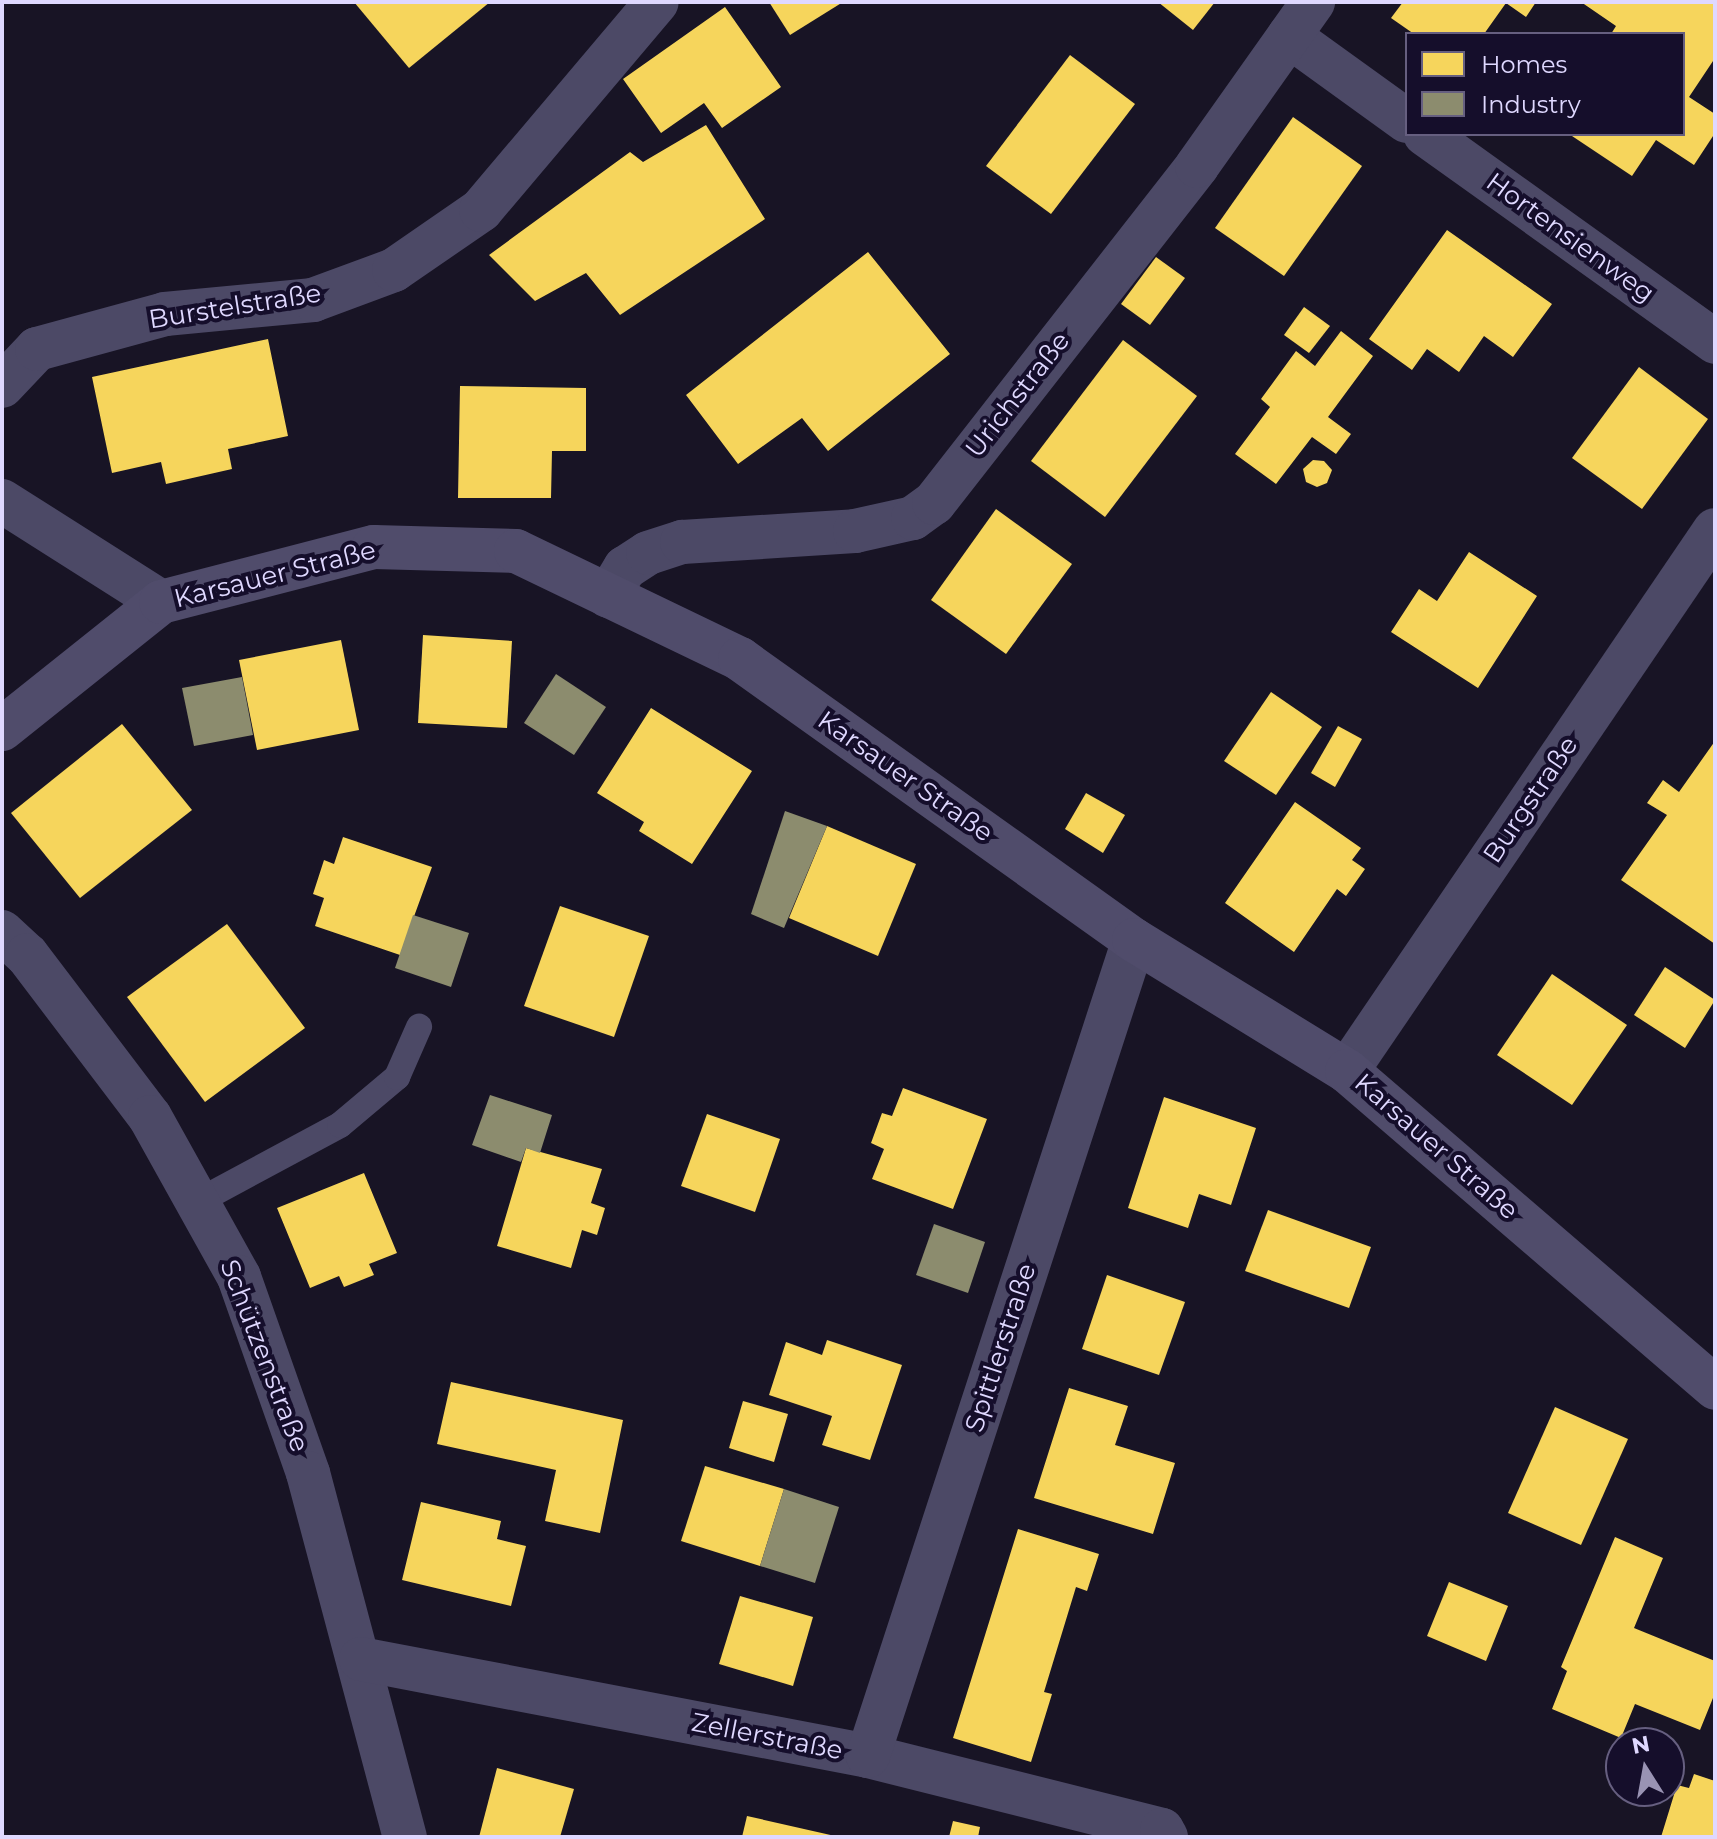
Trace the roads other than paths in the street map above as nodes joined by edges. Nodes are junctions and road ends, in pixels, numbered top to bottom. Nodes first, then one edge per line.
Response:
1 (657, 2) edge
2 (1301, 19) edge
3 (1405, 119) edge
4 (1428, 136) edge
5 (1715, 342) edge
6 (2, 386) edge
7 (2, 501) edge
8 (1715, 530) edge
9 (608, 596) junction
10 (161, 602) junction
11 (2, 729) edge
12 (2, 932) edge
13 (1134, 940) junction
14 (419, 1027) dead end
15 (1347, 1071) junction
16 (197, 1202) junction
17 (1715, 1388) edge
18 (361, 1659) junction
19 (868, 1756) junction
20 (405, 1837) edge
21 (1166, 1837) edge

1 - 6 street, Burstelstraße
2 - 3 street
2 - 9 street, Urichstraße
4 - 5 street, Hortensienweg
7 - 10 street
8 - 15 street, Burgstraße
9 - 10 street, Karsauer Straße
9 - 13 street, Karsauer Straße
10 - 11 street, Karsauer Straße
12 - 16 street, Schützenstraße
13 - 15 street, Karsauer Straße
13 - 19 street, Spittlerstraße
14 - 16 lane
15 - 17 street, Karsauer Straße
16 - 18 street, Schützenstraße
18 - 19 street, Zellerstraße
18 - 20 street, Schützenstraße
19 - 21 street, Zellerstraße

